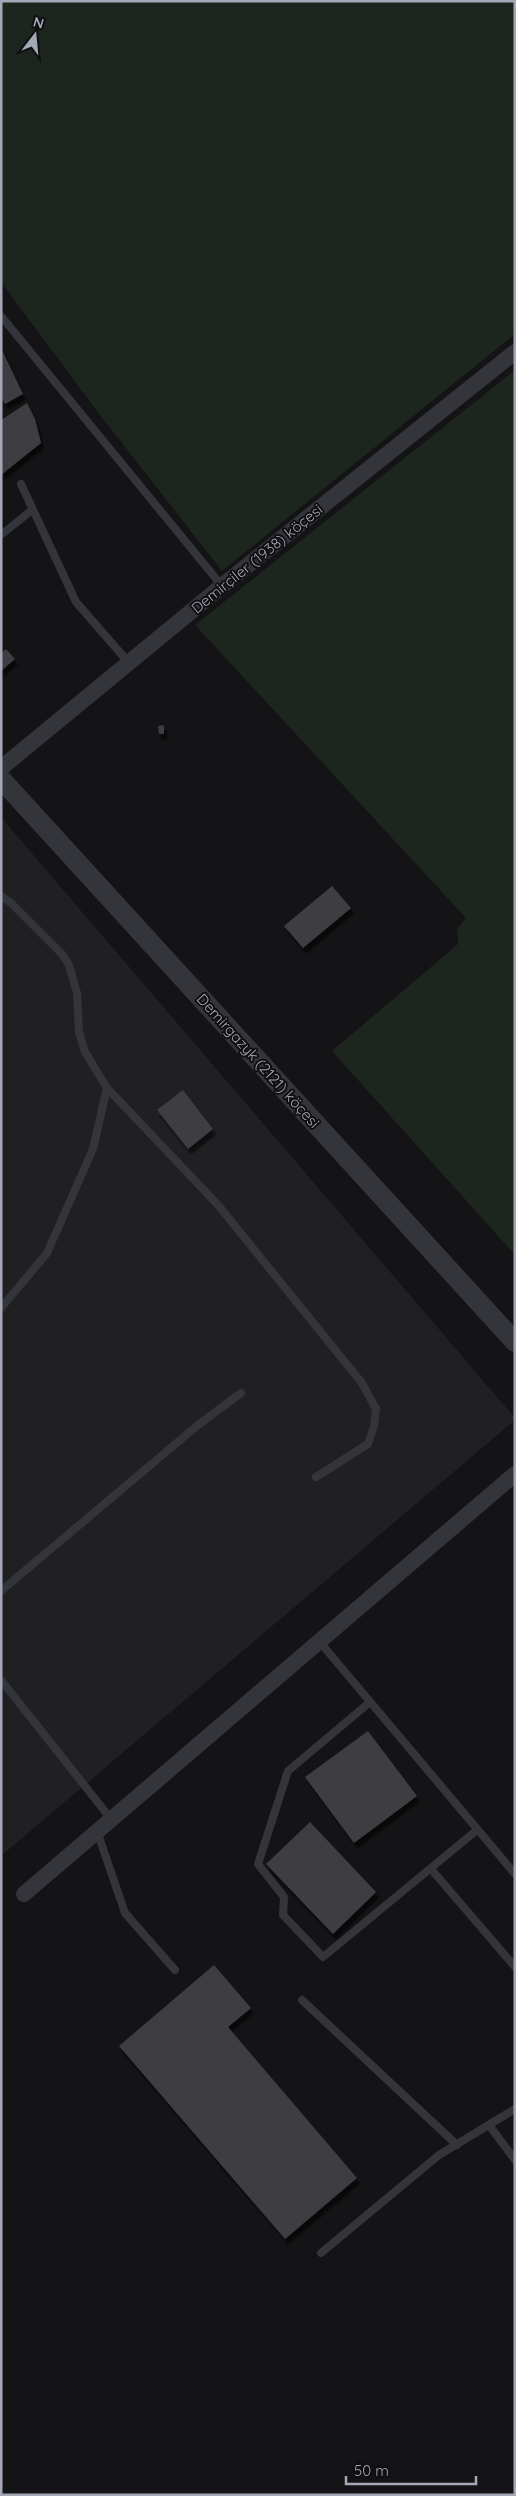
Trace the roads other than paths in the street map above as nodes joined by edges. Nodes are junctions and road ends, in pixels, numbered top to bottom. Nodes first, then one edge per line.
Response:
1 (1, 316) edge
2 (515, 352) edge
3 (21, 484) dead end
4 (32, 510) junction
5 (1, 535) edge
6 (222, 586) junction
7 (130, 664) junction
8 (1, 768) edge
9 (1, 779) edge
10 (1, 896) edge
11 (107, 1088) junction
12 (1, 1308) edge
13 (515, 1342) edge
14 (242, 1393) dead end
15 (515, 1474) edge
16 (316, 1477) dead end
17 (1, 1591) edge
18 (319, 1641) junction
19 (1, 1680) edge
20 (370, 1702) junction
21 (111, 1819) junction
22 (478, 1830) junction
23 (97, 1831) junction
24 (430, 1868) junction
25 (515, 1874) edge
26 (24, 1894) dead end
27 (515, 1967) edge
28 (175, 1970) dead end
29 (302, 2000) dead end
30 (515, 2110) edge
31 (489, 2125) junction
32 (457, 2145) junction
33 (515, 2160) edge
34 (321, 2254) dead end

1 - 6 lane
2 - 6 street, Demirçiler (1938) köçesi
3 - 4 lane
4 - 5 lane
4 - 7 lane
6 - 7 street, Demirçiler (1938) köçesi
7 - 8 street, Demirçiler (1938) köçesi
9 - 13 street, Demirgazyk (2121) köçesi
10 - 11 lane
11 - 12 lane
11 - 16 lane
14 - 17 lane
15 - 18 street
18 - 20 lane
18 - 21 street
19 - 21 lane
20 - 22 lane
20 - 24 lane
21 - 23 street
22 - 24 lane
22 - 25 lane
23 - 26 street
23 - 28 lane
24 - 27 lane
29 - 32 lane
30 - 31 lane
31 - 32 lane
31 - 33 lane
32 - 34 lane

